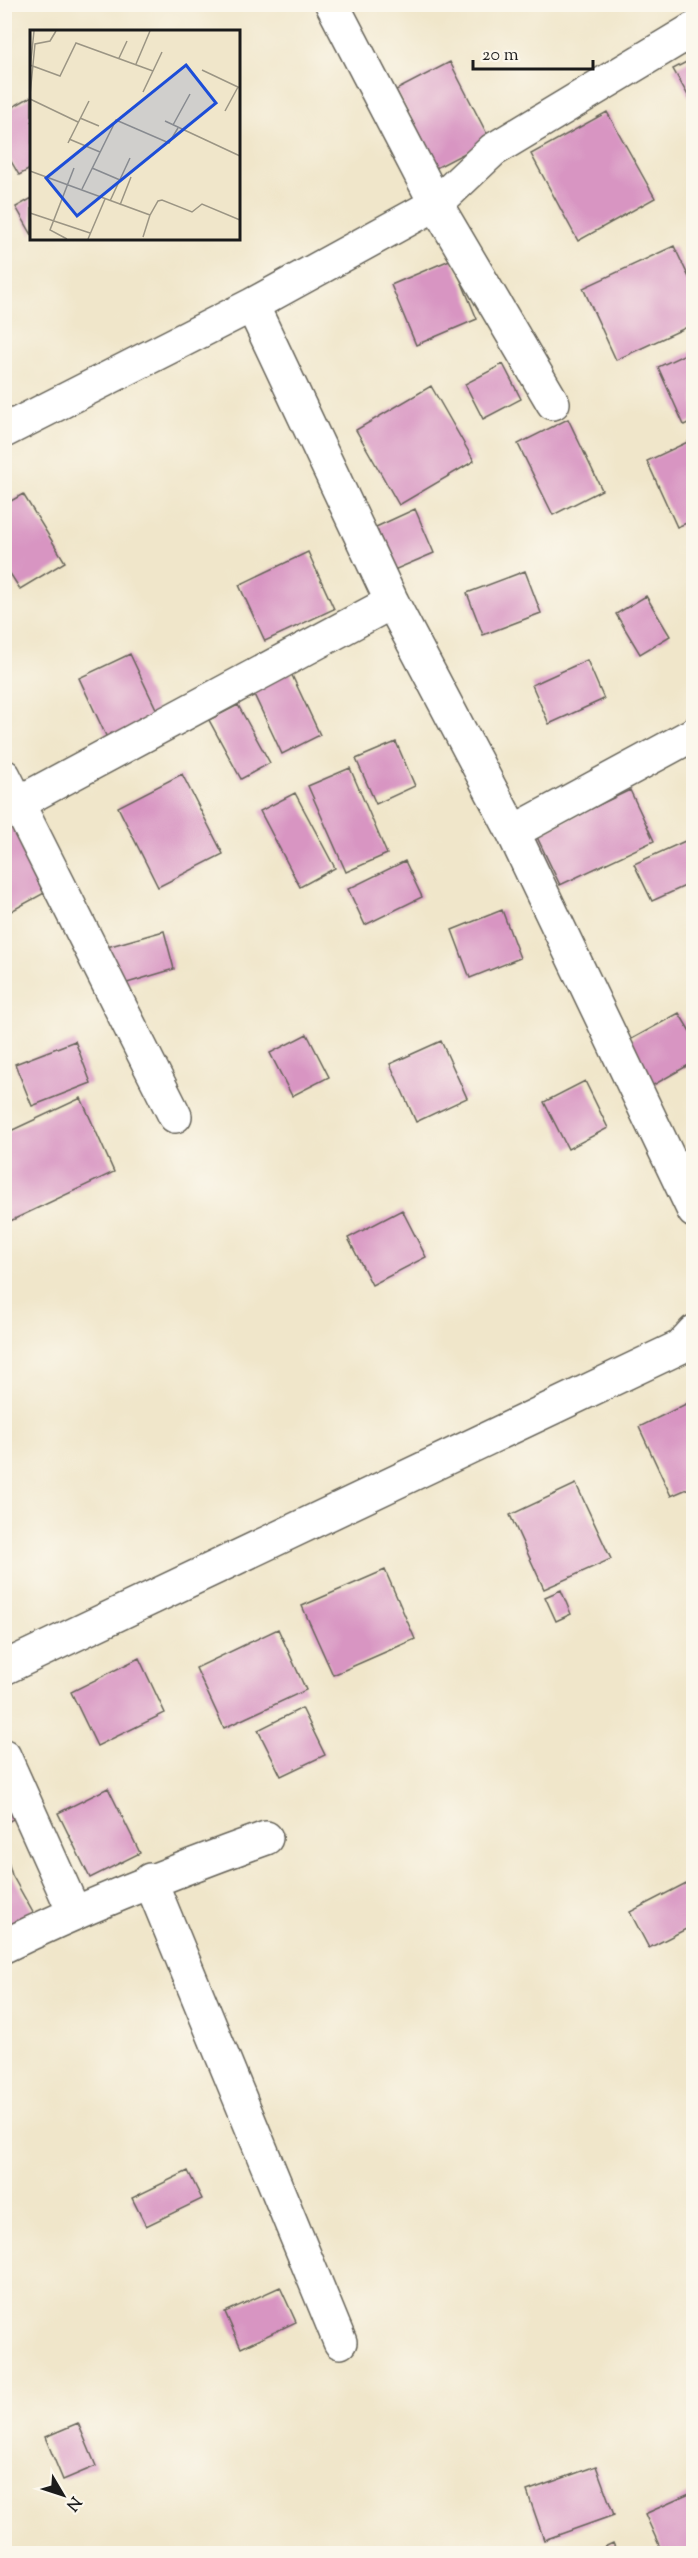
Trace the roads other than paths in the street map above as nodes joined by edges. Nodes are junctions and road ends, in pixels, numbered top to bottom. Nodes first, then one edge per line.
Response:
1 (332, 4) edge
2 (693, 29) edge
3 (436, 204) junction
4 (252, 305) junction
5 (553, 403) dead end
6 (4, 431) edge
7 (392, 602) junction
8 (693, 734) edge
9 (11, 789) edge
10 (513, 832) junction
11 (175, 1116) dead end
12 (693, 1211) edge
13 (693, 1332) edge
14 (4, 1668) edge
15 (4, 1756) edge
16 (266, 1838) dead end
17 (150, 1880) junction
18 (74, 1912) junction
19 (4, 1946) edge
20 (340, 2342) dead end

1 - 3 street
2 - 3 street
3 - 4 street
3 - 5 street
4 - 6 street
4 - 7 street
7 - 9 street
7 - 10 street
8 - 10 street
9 - 11 street
10 - 12 street
13 - 14 street
15 - 18 street
16 - 17 street
17 - 18 street
17 - 20 street
18 - 19 street

